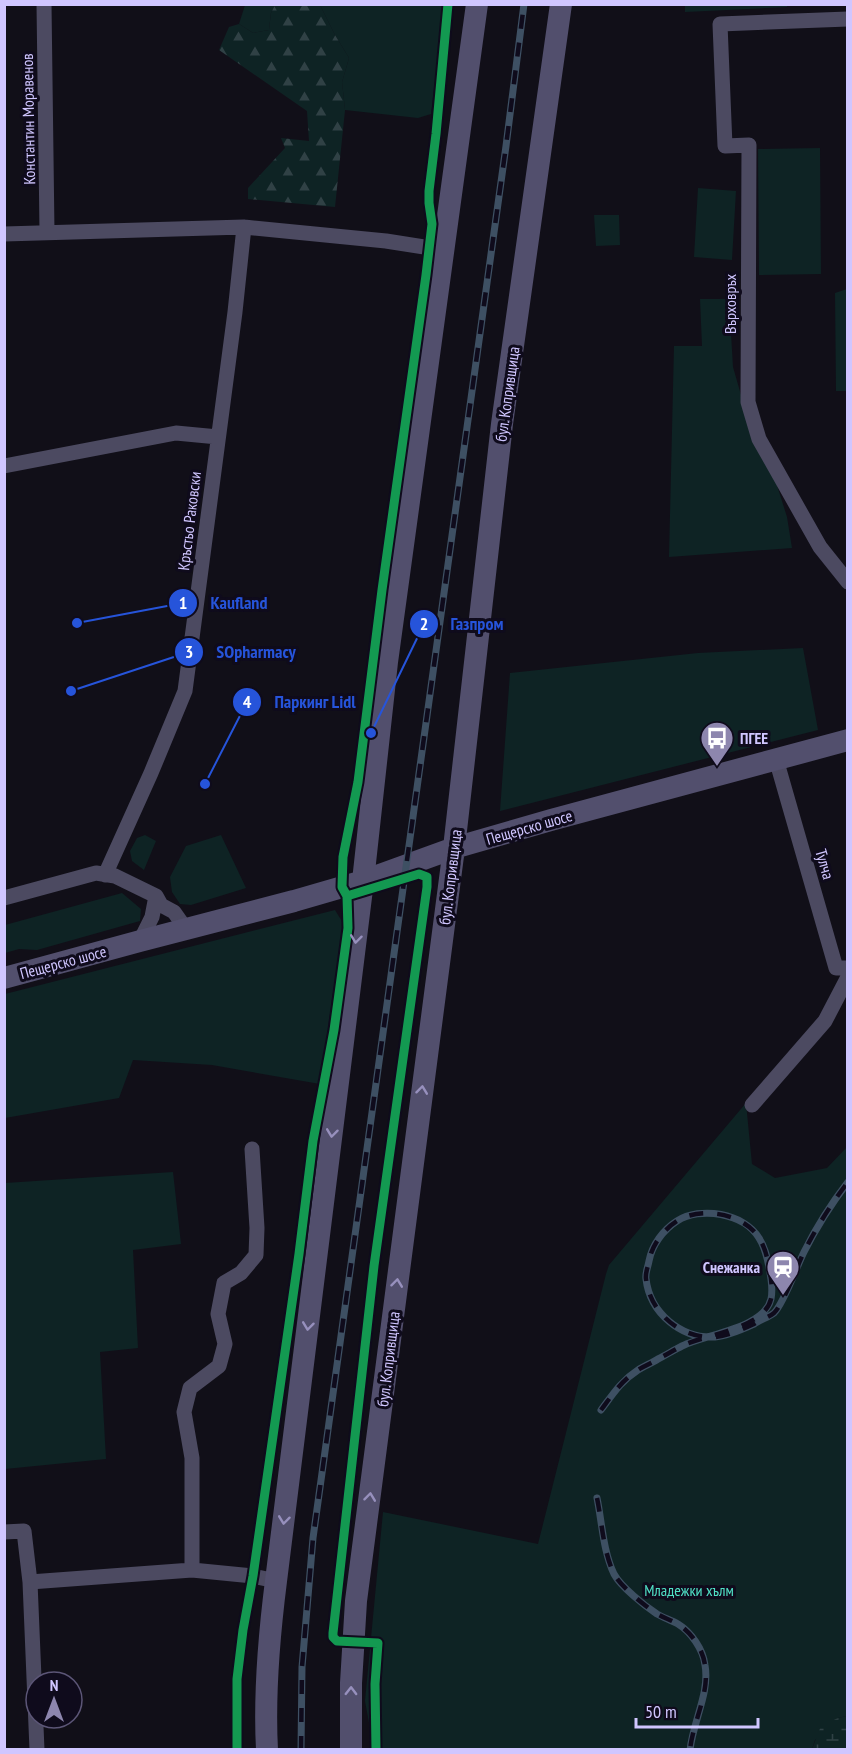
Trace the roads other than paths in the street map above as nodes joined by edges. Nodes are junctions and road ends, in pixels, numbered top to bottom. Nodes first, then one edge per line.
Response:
1 (44, 4) edge
2 (477, 4) edge
3 (561, 4) edge
4 (848, 19) edge
5 (244, 227) junction
6 (47, 232) junction
7 (4, 234) edge
8 (443, 250) junction
9 (218, 437) junction
10 (4, 466) edge
11 (848, 582) edge
12 (848, 740) edge
13 (776, 759) junction
14 (454, 849) junction
15 (105, 875) junction
16 (363, 881) junction
17 (156, 896) junction
18 (4, 898) edge
19 (186, 929) junction
20 (140, 941) junction
21 (848, 968) edge
22 (848, 977) edge
23 (4, 978) edge
24 (752, 1105) dead end
25 (252, 1149) dead end
26 (4, 1532) edge
27 (192, 1570) junction
28 (276, 1581) junction
29 (30, 1582) junction
30 (37, 1749) edge
31 (267, 1749) edge
32 (351, 1749) edge

1 - 6 street, Константин Моравенов
2 - 8 main road
3 - 14 main road, бул. Копривщица
4 - 11 street, Върховръх
5 - 6 street
5 - 8 street
5 - 9 street, Кръстьо Раковски
6 - 7 street
8 - 16 main road
9 - 10 street
9 - 15 street, Кръстьо Раковски
12 - 13 main road, Пещерско шосе
13 - 14 main road, Пещерско шосе
13 - 21 street, Тулча
14 - 16 main road, Пещерско шосе
32 -> 14 main road, бул. Копривщица
15 - 17 street
15 - 18 street
16 - 19 main road, Пещерско шосе
16 -> 28 main road
17 - 19 street
17 - 20 street
19 - 20 main road, Пещерско шосе
20 - 23 main road, Пещерско шосе
22 - 24 street
25 - 27 street
26 - 29 street
27 - 28 street
27 - 29 street
28 - 31 main road
29 - 30 street

